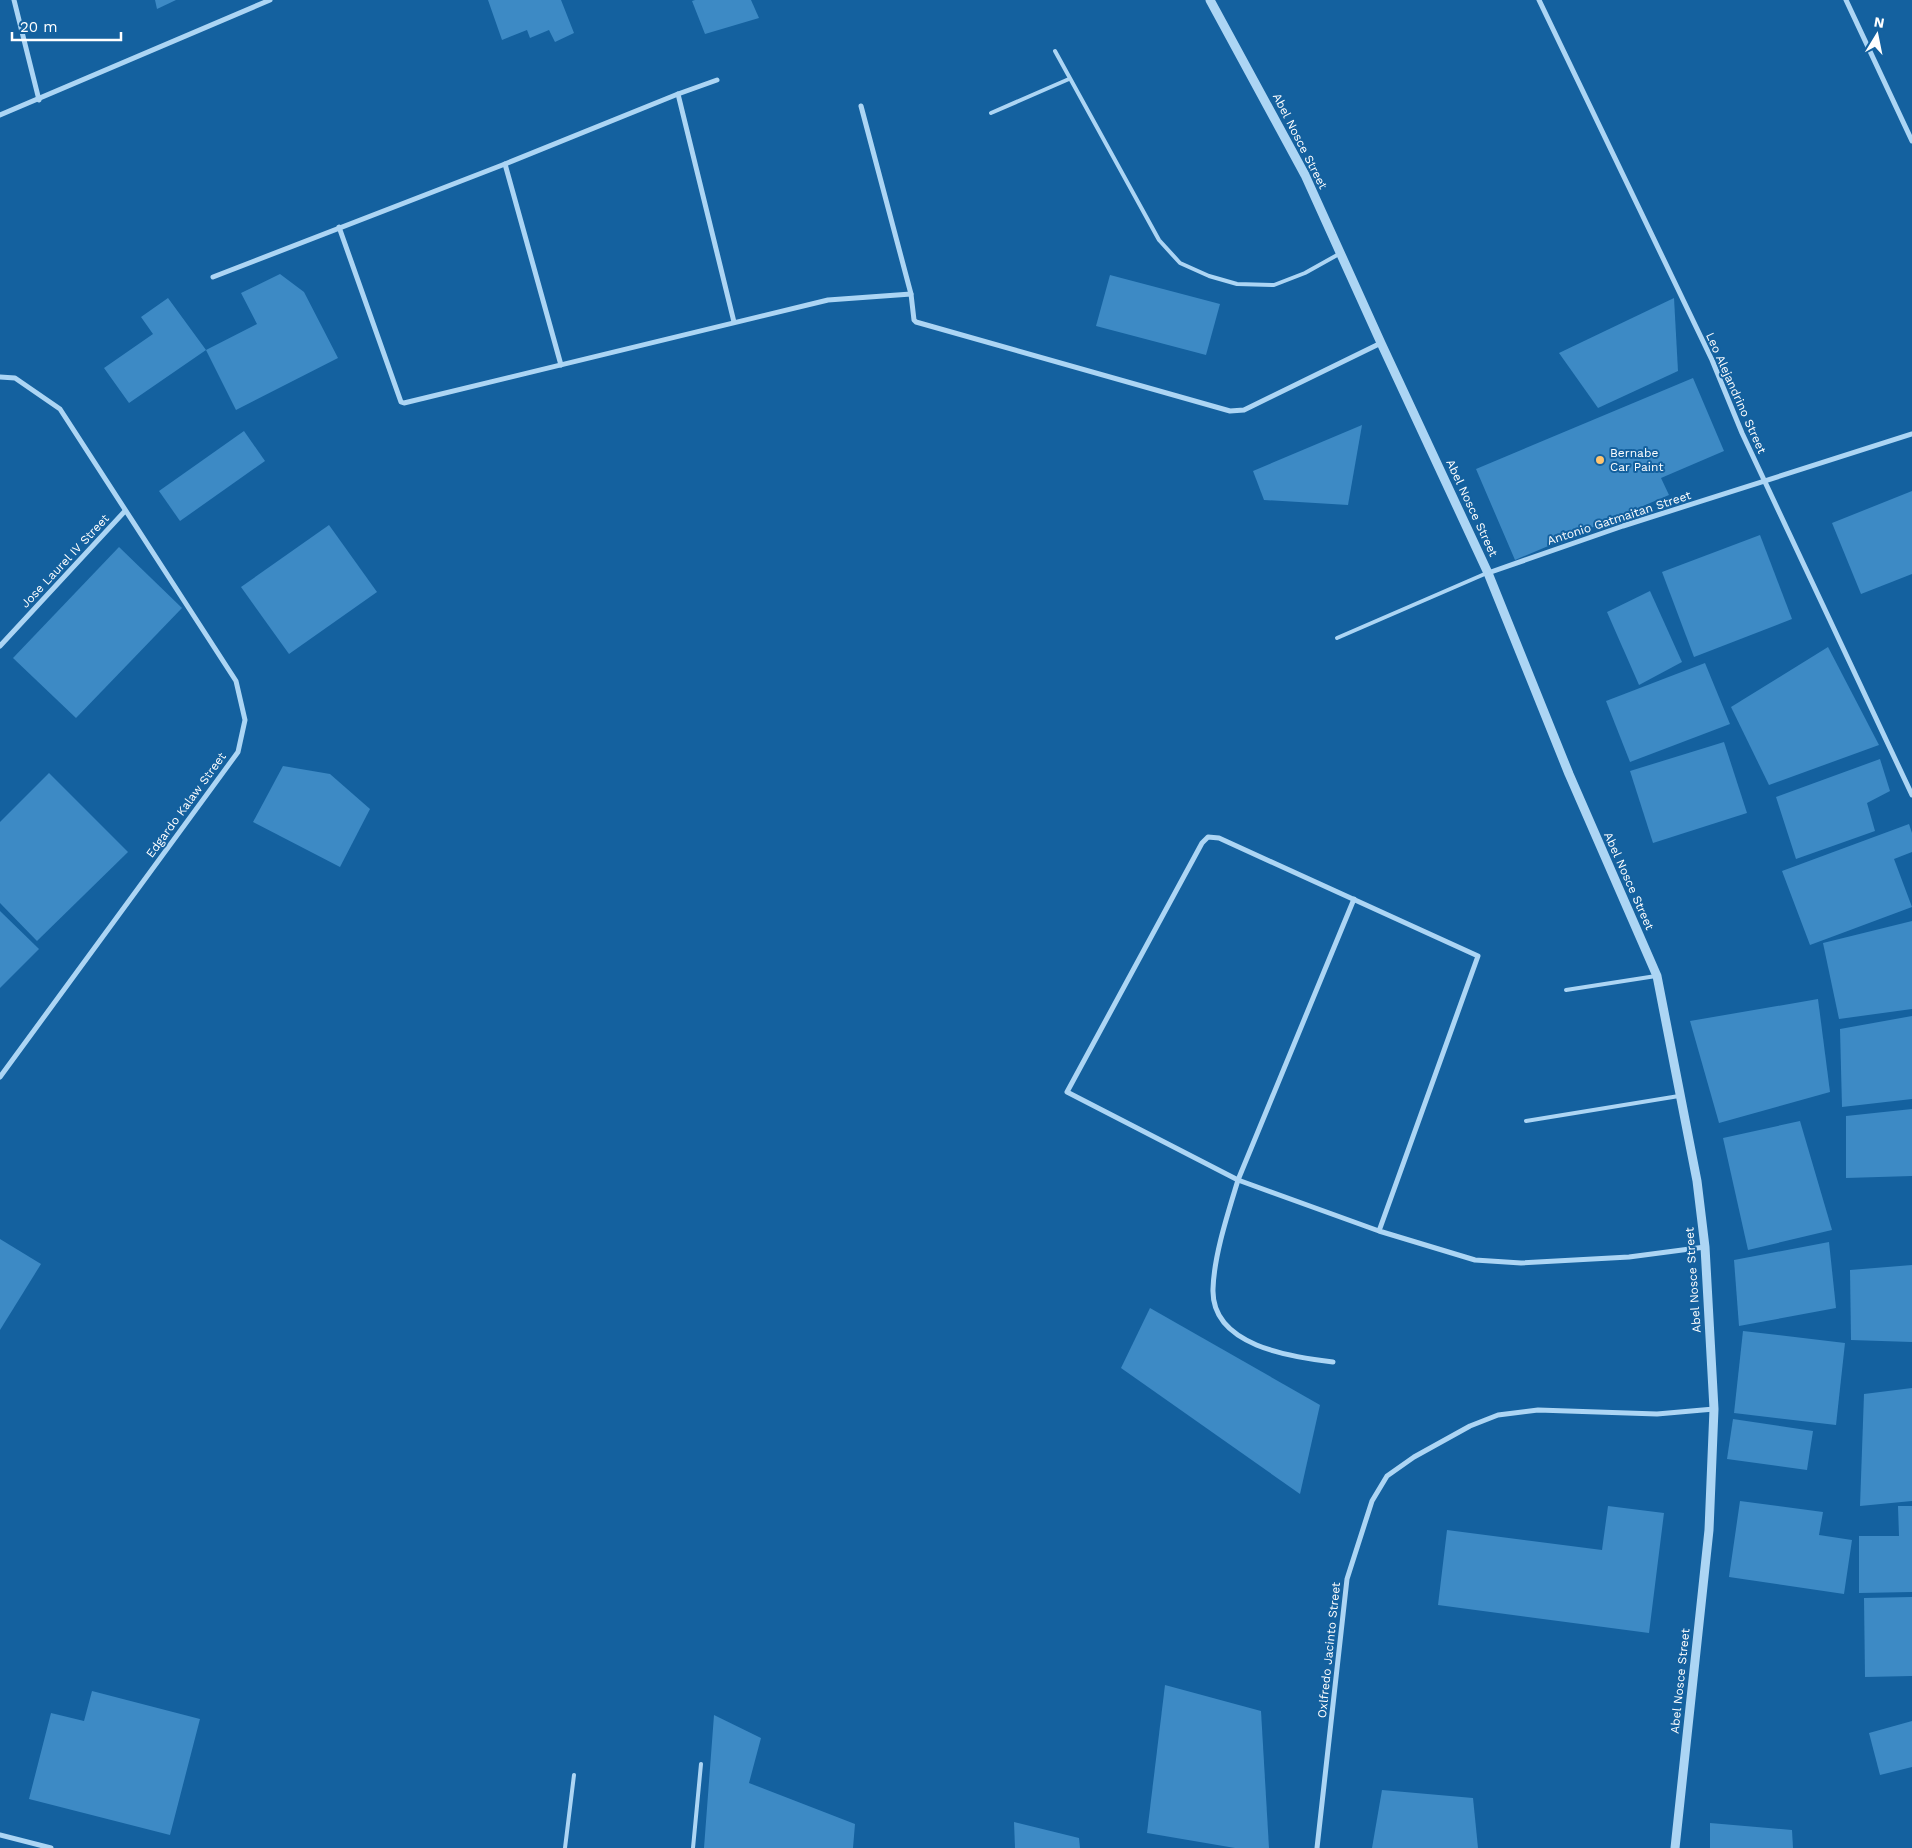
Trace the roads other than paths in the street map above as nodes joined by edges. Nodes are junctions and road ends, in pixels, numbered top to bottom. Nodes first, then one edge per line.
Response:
1 (14, 0) edge
2 (270, 0) edge
3 (1210, 0) edge
4 (1539, 0) edge
5 (1846, 0) edge
6 (1055, 51) dead end
7 (1069, 79) junction
8 (717, 80) dead end
9 (678, 94) junction
10 (40, 100) junction
11 (861, 106) dead end
12 (992, 112) dead end
13 (0, 115) edge
14 (1912, 141) edge
15 (505, 164) junction
16 (339, 227) junction
17 (1341, 252) junction
18 (213, 276) dead end
19 (911, 294) junction
20 (734, 322) junction
21 (1381, 343) junction
22 (561, 365) junction
23 (0, 377) edge
24 (1912, 434) edge
25 (1765, 482) junction
26 (125, 511) junction
27 (1488, 573) junction
28 (1337, 638) dead end
29 (0, 646) edge
30 (1912, 795) edge
31 (1354, 899) junction
32 (1657, 976) junction
33 (1566, 990) dead end
34 (0, 1077) edge
35 (1681, 1096) junction
36 (1526, 1121) dead end
37 (1238, 1180) junction
38 (1379, 1231) junction
39 (1705, 1247) junction
40 (1333, 1362) dead end
41 (1714, 1409) junction
42 (701, 1764) dead end
43 (574, 1775) dead end
44 (0, 1835) edge
45 (51, 1848) edge
46 (565, 1848) edge
47 (693, 1848) edge
48 (1317, 1848) edge
49 (1675, 1848) edge

1 - 10 street
2 - 10 street
3 - 17 street, Abel Nosce Street
4 - 25 street, Leo Alejandrino Street
5 - 14 street
6 - 7 lane
7 - 12 lane
7 - 17 lane
8 - 9 street
9 - 15 street
9 - 20 street
10 - 13 street
11 - 19 street
15 - 16 street
15 - 22 street
16 - 18 street
16 - 22 street
17 - 21 street, Abel Nosce Street
19 - 20 street
19 - 21 street
20 - 22 street
21 - 27 street, Abel Nosce Street
23 - 26 street, Edgardo Kalaw Street
24 - 25 street, Antonio Gatmaitan Street
25 - 27 street, Antonio Gatmaitan Street
25 - 30 street, Leo Alejandrino Street
26 - 29 street, Jose Laurel IV Street
26 - 34 street, Edgardo Kalaw Street
27 - 28 lane, Antonio Gatmaitan Street
27 - 32 street, Abel Nosce Street
31 - 37 street
31 - 37 street
31 - 38 street
32 - 33 lane
32 - 35 street, Abel Nosce Street
35 - 36 lane
35 - 39 street, Abel Nosce Street
37 - 38 street
37 - 40 street
38 - 39 street
39 - 41 street, Abel Nosce Street
41 - 48 street, Oxlfredo Jacinto Street
41 - 49 street, Abel Nosce Street
42 - 47 lane
43 - 46 lane
44 - 45 street

